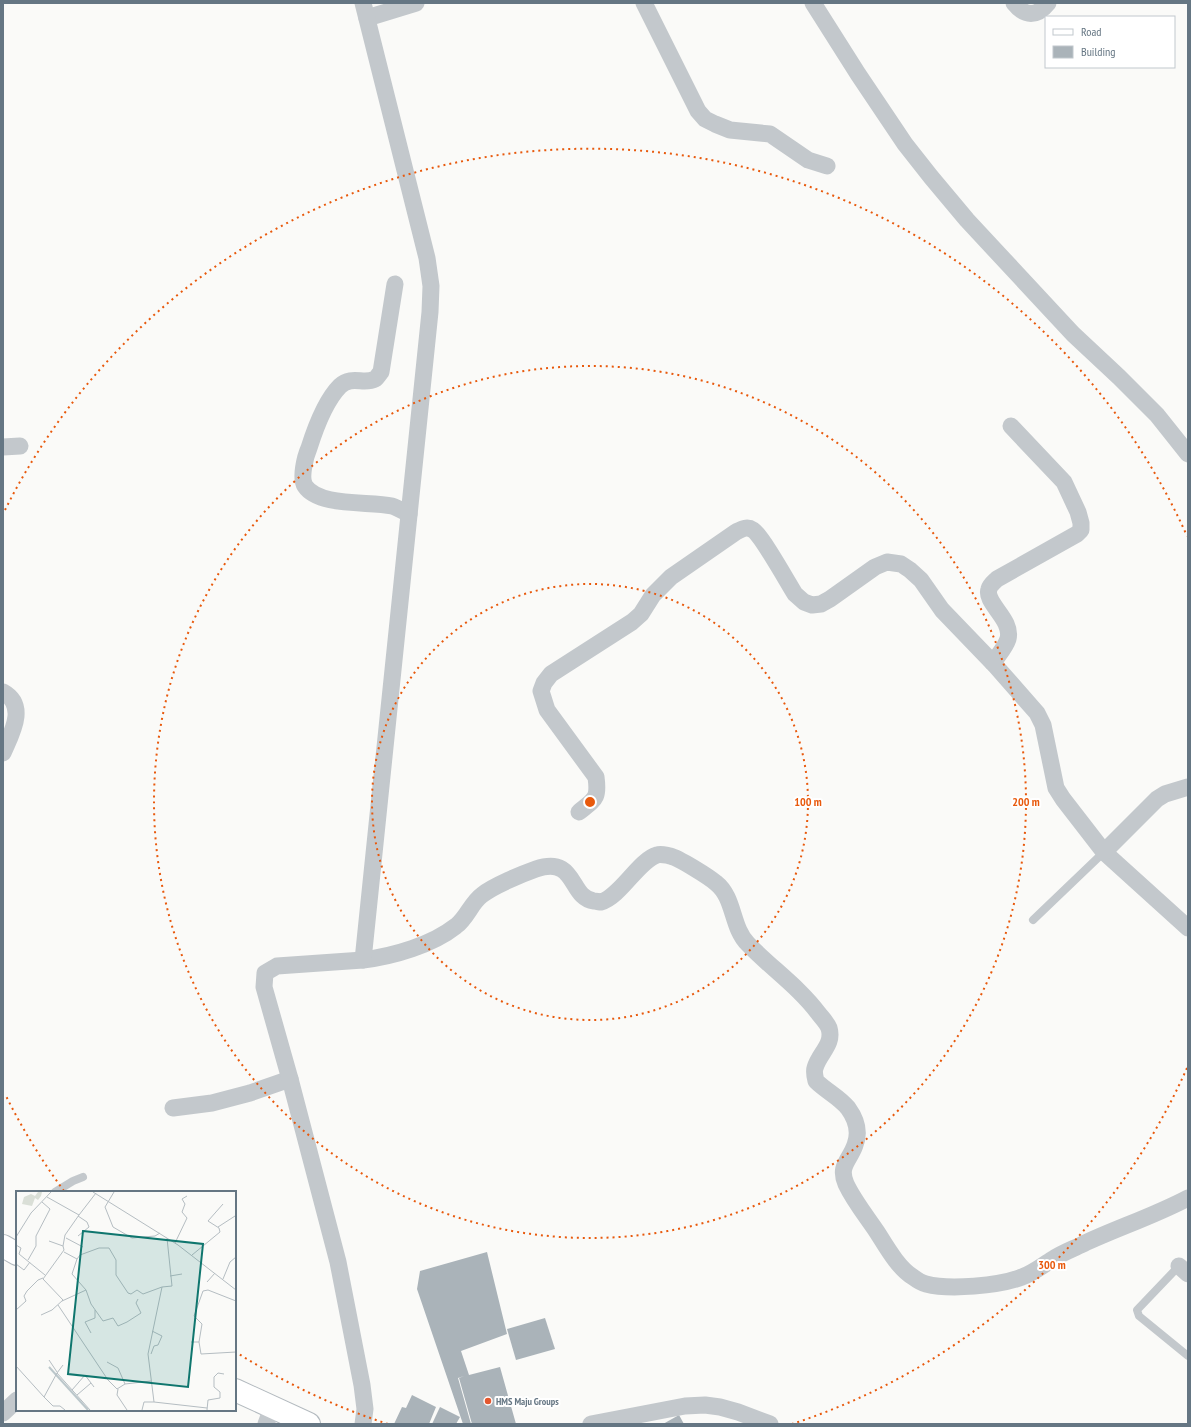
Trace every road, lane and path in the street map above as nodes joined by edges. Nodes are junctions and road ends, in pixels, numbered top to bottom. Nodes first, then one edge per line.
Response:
1 (416, 3) edge
2 (644, 3) edge
3 (813, 3) edge
4 (1014, 3) edge
5 (1048, 3) edge
6 (365, 11) edge
7 (828, 166) dead end
8 (395, 284) dead end
9 (1011, 426) dead end
10 (20, 446) dead end
11 (3, 447) edge
12 (1188, 454) edge
13 (409, 514) junction
14 (993, 662) junction
15 (3, 692) edge
16 (3, 753) edge
17 (1188, 787) edge
18 (579, 812) dead end
19 (1104, 852) junction
20 (1033, 920) dead end
21 (1188, 928) edge
22 (363, 960) junction
23 (290, 1079) junction
24 (173, 1108) dead end
25 (84, 1177) dead end
26 (57, 1191) edge
27 (1188, 1198) edge
28 (3, 1246) edge
29 (16, 1253) edge
30 (1183, 1270) edge
31 (1188, 1356) edge
32 (236, 1391) edge
33 (16, 1401) edge
34 (3, 1413) edge
35 (269, 1416) edge
36 (309, 1424) edge
37 (363, 1424) edge
38 (591, 1424) edge
39 (770, 1424) edge

1 - 6 street
2 - 7 street
3 - 12 street
4 - 5 street
6 - 13 street
8 - 13 street
9 - 14 street
10 - 11 street
13 - 22 street
14 - 18 street
14 - 19 street
15 - 16 street
17 - 19 street
19 - 20 lane
19 - 21 street
22 - 23 street
22 - 27 street
23 - 24 street
23 - 37 street
25 - 26 lane
28 - 29 street
30 - 31 lane
32 - 35 street
33 - 34 street
35 - 36 street
38 - 39 street

